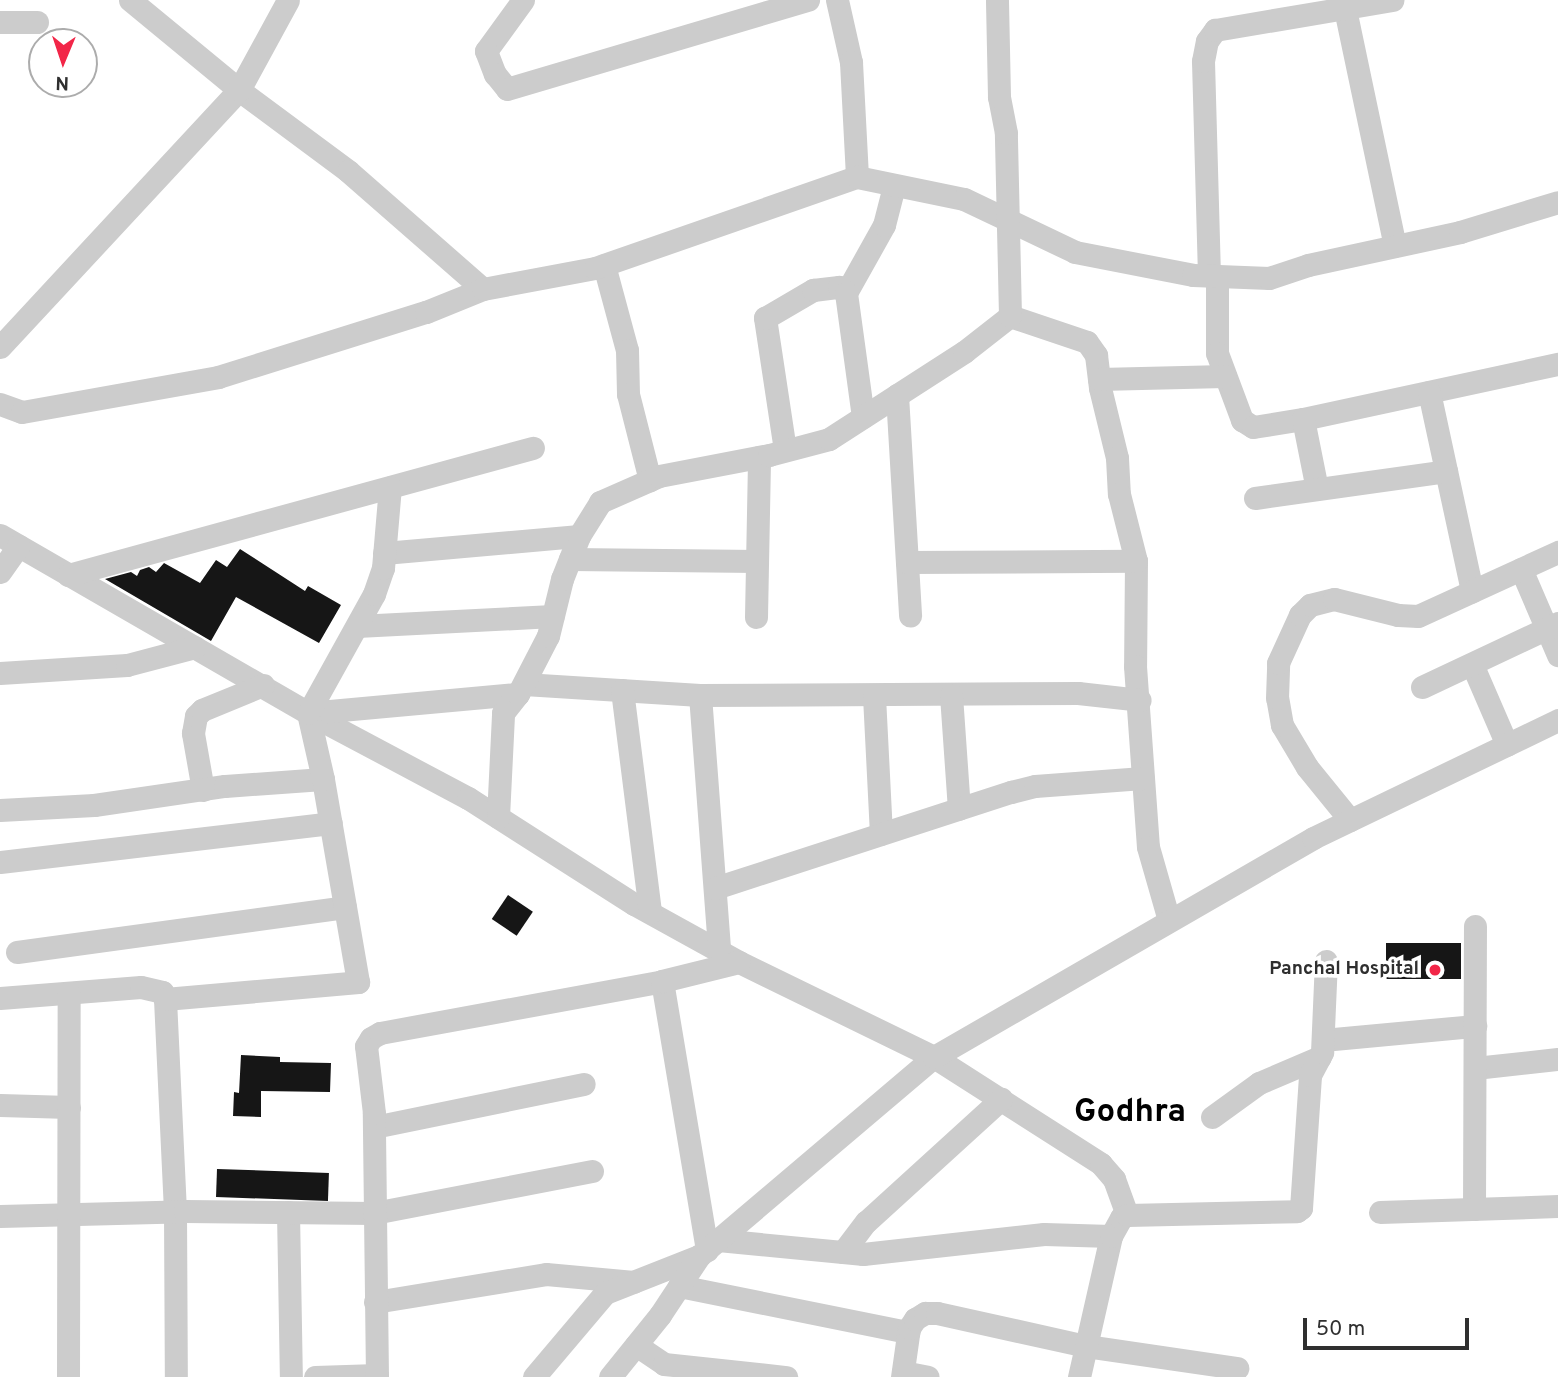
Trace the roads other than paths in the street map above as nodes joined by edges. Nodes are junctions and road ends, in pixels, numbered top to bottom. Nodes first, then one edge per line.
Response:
1 (130, 0) edge
2 (288, 0) edge
3 (523, 0) edge
4 (808, 0) edge
5 (836, 0) edge
6 (997, 0) edge
7 (1392, 0) edge
8 (1345, 9) junction
9 (0, 22) edge
10 (37, 22) dead end
11 (239, 90) junction
12 (857, 177) junction
13 (894, 186) junction
14 (1558, 202) edge
15 (1009, 222) junction
16 (1395, 246) junction
17 (604, 265) junction
18 (1213, 276) junction
19 (483, 289) junction
20 (846, 293) junction
21 (1010, 316) junction
22 (0, 347) edge
23 (1556, 370) edge
24 (1225, 376) junction
25 (1099, 379) junction
26 (1429, 392) junction
27 (897, 395) junction
28 (0, 404) edge
29 (863, 417) junction
30 (1303, 419) junction
31 (533, 448) dead end
32 (785, 450) junction
33 (759, 457) junction
34 (1446, 471) junction
35 (650, 480) junction
36 (390, 487) junction
37 (1317, 489) junction
38 (1255, 498) dead end
39 (579, 536) junction
40 (9, 540) edge
41 (1558, 552) edge
42 (384, 553) junction
43 (570, 559) junction
44 (757, 561) junction
45 (1136, 561) junction
46 (907, 562) junction
47 (1521, 569) junction
48 (0, 572) edge
49 (68, 575) junction
50 (1472, 591) junction
51 (553, 616) junction
52 (910, 616) dead end
53 (756, 617) dead end
54 (1552, 625) edge
55 (357, 626) junction
56 (195, 648) junction
57 (1558, 655) edge
58 (1472, 664) junction
59 (0, 673) edge
60 (263, 685) junction
61 (1422, 687) dead end
62 (521, 689) junction
63 (622, 690) junction
64 (700, 695) junction
65 (951, 695) junction
66 (874, 696) junction
67 (1139, 700) junction
68 (308, 713) junction
69 (1558, 720) edge
70 (1507, 745) junction
71 (1143, 778) junction
72 (323, 779) junction
73 (203, 790) junction
74 (959, 809) junction
75 (0, 810) edge
76 (498, 817) junction
77 (1350, 820) junction
78 (331, 823) junction
79 (881, 834) junction
80 (0, 862) edge
81 (715, 888) junction
82 (345, 907) junction
83 (650, 912) junction
84 (1170, 920) junction
85 (1475, 926) dead end
86 (719, 949) junction
87 (17, 952) dead end
88 (1326, 961) dead end
89 (739, 962) junction
90 (662, 981) junction
91 (69, 993) junction
92 (0, 998) edge
93 (165, 999) junction
94 (1475, 1026) junction
95 (1321, 1048) junction
96 (934, 1057) junction
97 (1558, 1059) edge
98 (1475, 1068) junction
99 (584, 1084) dead end
100 (1001, 1098) junction
101 (0, 1105) edge
102 (69, 1107) junction
103 (1212, 1117) dead end
104 (374, 1127) junction
105 (593, 1171) dead end
106 (1558, 1206) edge
107 (1474, 1209) junction
108 (175, 1212) junction
109 (288, 1212) junction
110 (1380, 1212) dead end
111 (374, 1213) junction
112 (70, 1215) junction
113 (1127, 1215) junction
114 (0, 1216) edge
115 (1111, 1236) junction
116 (708, 1249) junction
117 (843, 1252) junction
118 (634, 1282) junction
119 (679, 1286) junction
120 (375, 1302) junction
121 (908, 1332) junction
122 (636, 1345) junction
123 (1086, 1346) junction
124 (1237, 1367) dead end
125 (745, 1375) edge
126 (903, 1375) edge
127 (377, 1376) edge
128 (68, 1377) edge
129 (176, 1377) edge
130 (291, 1377) edge
131 (315, 1377) edge
132 (534, 1377) edge
133 (610, 1377) edge
134 (786, 1377) edge
135 (929, 1377) edge
136 (1079, 1377) edge

1 - 11 street
2 - 11 street
3 - 4 street
5 - 12 street
6 - 15 street
7 - 8 street
8 - 16 street
8 - 18 street
9 - 10 street
11 - 19 street
11 - 22 street
12 - 13 street
12 - 17 street
13 - 15 street
13 - 20 street
14 - 16 street
15 - 18 street
15 - 21 street
16 - 18 street
17 - 19 street
17 - 35 street
18 - 24 street
19 - 28 street
20 - 29 street
20 - 32 street
21 - 25 street
21 - 27 street
23 - 26 street
24 - 25 street
24 - 30 street
25 - 45 street
26 - 30 street
26 - 34 street
27 - 29 street
27 - 46 street
29 - 32 street
30 - 37 street
31 - 36 street
32 - 33 street
33 - 35 street
33 - 44 street
34 - 37 street
34 - 50 street
35 - 39 street
36 - 42 street
36 - 49 street
37 - 38 street
39 - 42 street
39 - 43 street
40 - 48 street
40 - 49 street
41 - 47 street
42 - 55 street
43 - 44 street
43 - 51 street
44 - 53 street
45 - 46 street
45 - 67 street
46 - 52 street
47 - 50 street
47 - 54 street
49 - 56 street
50 - 77 street
51 - 55 street
51 - 62 street
54 - 57 street
54 - 58 street
55 - 68 street
56 - 59 street
56 - 60 street
58 - 61 street
58 - 70 street
60 - 68 street
60 - 73 street
62 - 63 street
62 - 68 street
62 - 76 street
63 - 64 street
63 - 83 street
64 - 66 street
64 - 81 street
65 - 66 street
65 - 67 street
65 - 74 street
66 - 79 street
67 - 71 street
68 - 72 street
68 - 76 street
69 - 70 street
70 - 77 street
71 - 74 street
71 - 84 street
72 - 73 street
72 - 78 street
73 - 75 street
74 - 79 street
76 - 83 street
77 - 84 street
78 - 80 street
78 - 82 street
79 - 81 street
81 - 86 street
82 - 87 street
82 - 93 street
83 - 86 street
84 - 96 street
85 - 94 street
86 - 89 street
88 - 95 street
89 - 90 street
89 - 96 street
90 - 104 street
90 - 116 street
91 - 92 street
91 - 93 street
91 - 102 street
93 - 108 street
94 - 95 street
94 - 98 street
95 - 103 street
95 - 113 street
96 - 100 street
96 - 116 street
97 - 98 street
98 - 107 street
99 - 104 street
100 - 113 street
100 - 117 street
101 - 102 street
102 - 112 street
104 - 111 street
105 - 111 street
106 - 107 street
107 - 110 street
108 - 109 street
108 - 112 street
108 - 129 street
109 - 111 street
109 - 130 street
111 - 120 street
112 - 114 street
112 - 128 street
113 - 115 street
115 - 117 street
115 - 123 street
116 - 117 street
116 - 118 street
116 - 119 street
118 - 120 street
118 - 132 street
119 - 121 street
119 - 122 street
120 - 127 street
121 - 123 street
121 - 126 street
122 - 125 street
122 - 133 street
123 - 124 street
123 - 136 street
125 - 134 street
126 - 135 street
127 - 131 street

